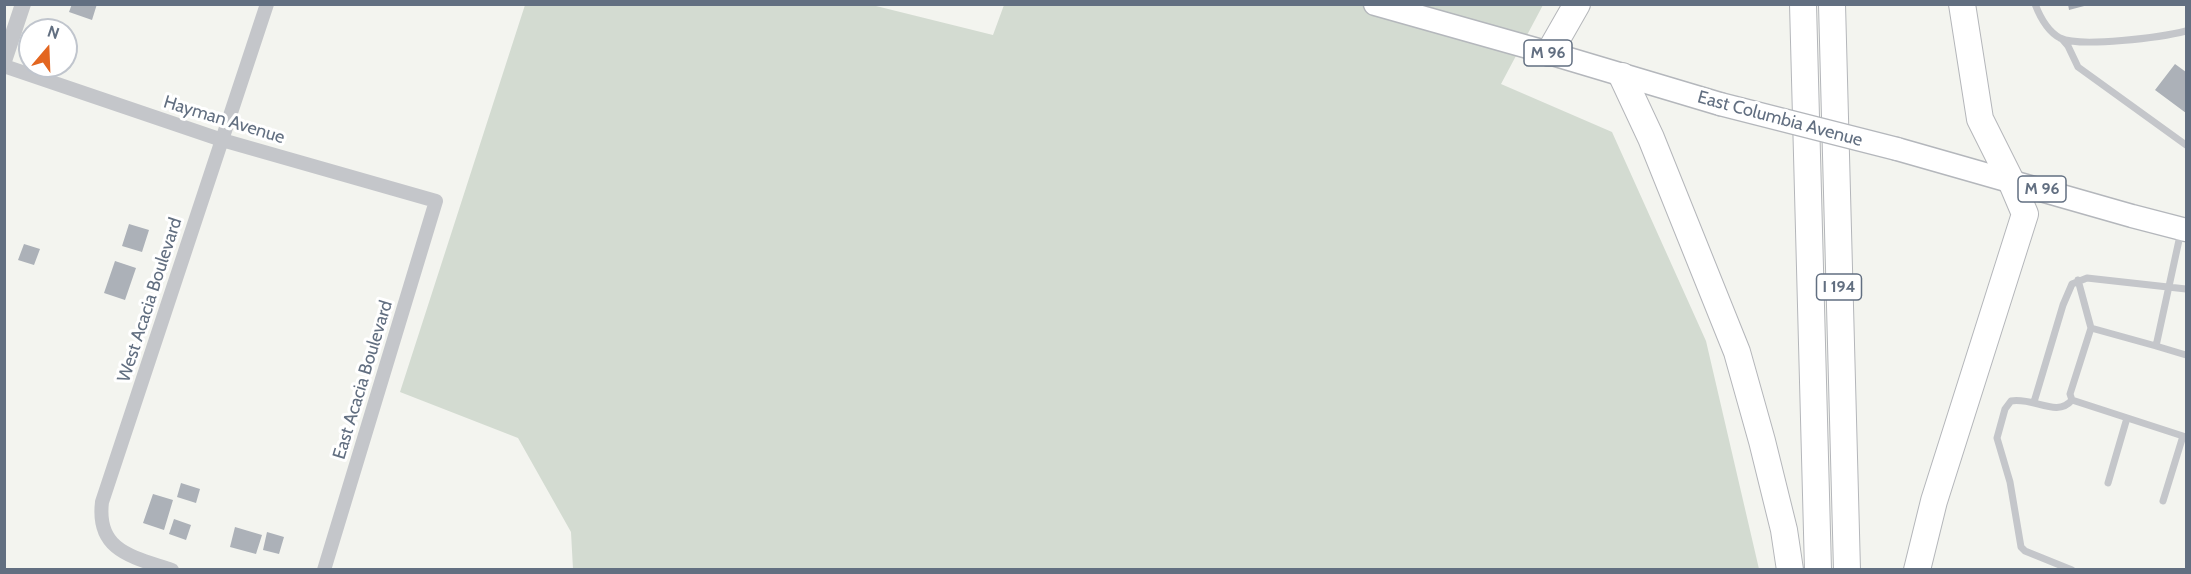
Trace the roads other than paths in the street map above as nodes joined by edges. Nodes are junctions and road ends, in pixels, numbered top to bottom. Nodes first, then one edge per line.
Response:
1 (23, 4) edge
2 (267, 4) edge
3 (1375, 4) edge
4 (1577, 4) edge
5 (1803, 4) edge
6 (1832, 4) edge
7 (1962, 4) edge
8 (2035, 4) edge
9 (2187, 32) edge
10 (2062, 39) junction
11 (1549, 53) junction
12 (4, 61) edge
13 (4, 66) edge
14 (1622, 76) junction
15 (222, 140) junction
16 (2187, 145) edge
17 (2011, 181) junction
18 (436, 201) joint
19 (2184, 229) edge
20 (2078, 280) junction
21 (2170, 286) junction
22 (2187, 289) edge
23 (2091, 328) junction
24 (2156, 346) junction
25 (2187, 355) edge
26 (2072, 399) junction
27 (2034, 402) junction
28 (2127, 418) junction
29 (2185, 436) edge
30 (2108, 483) dead end
31 (2163, 501) dead end
32 (172, 570) edge
33 (324, 570) edge
34 (1790, 570) edge
35 (1818, 570) edge
36 (1847, 570) edge
37 (1917, 570) edge
38 (2072, 570) edge

1 - 12 street
2 - 15 street, West Acacia Boulevard
3 - 11 main road, East Columbia Avenue / M 96
4 - 11 highway
5 - 35 highway, I 194
6 - 36 highway, I 194
7 - 17 highway
8 - 10 lane
9 - 10 lane
10 - 16 lane
11 - 14 main road, East Columbia Avenue / M 96
13 - 15 street, Hayman Avenue
14 - 17 main road, East Columbia Avenue / M 96, bridge
14 - 34 highway
15 - 18 street, Hayman Avenue
15 - 32 street, West Acacia Boulevard
17 - 19 main road, East Columbia Avenue / M 96
17 - 37 highway
18 - 33 street, East Acacia Boulevard
19 - 21 lane
20 - 21 lane
20 - 23 lane
20 - 27 lane
21 - 22 lane
21 - 24 lane
23 - 24 lane
23 - 26 lane
24 - 25 lane
26 - 27 lane
26 - 28 lane
27 - 38 lane
28 - 29 lane
28 - 30 lane
29 - 31 lane

